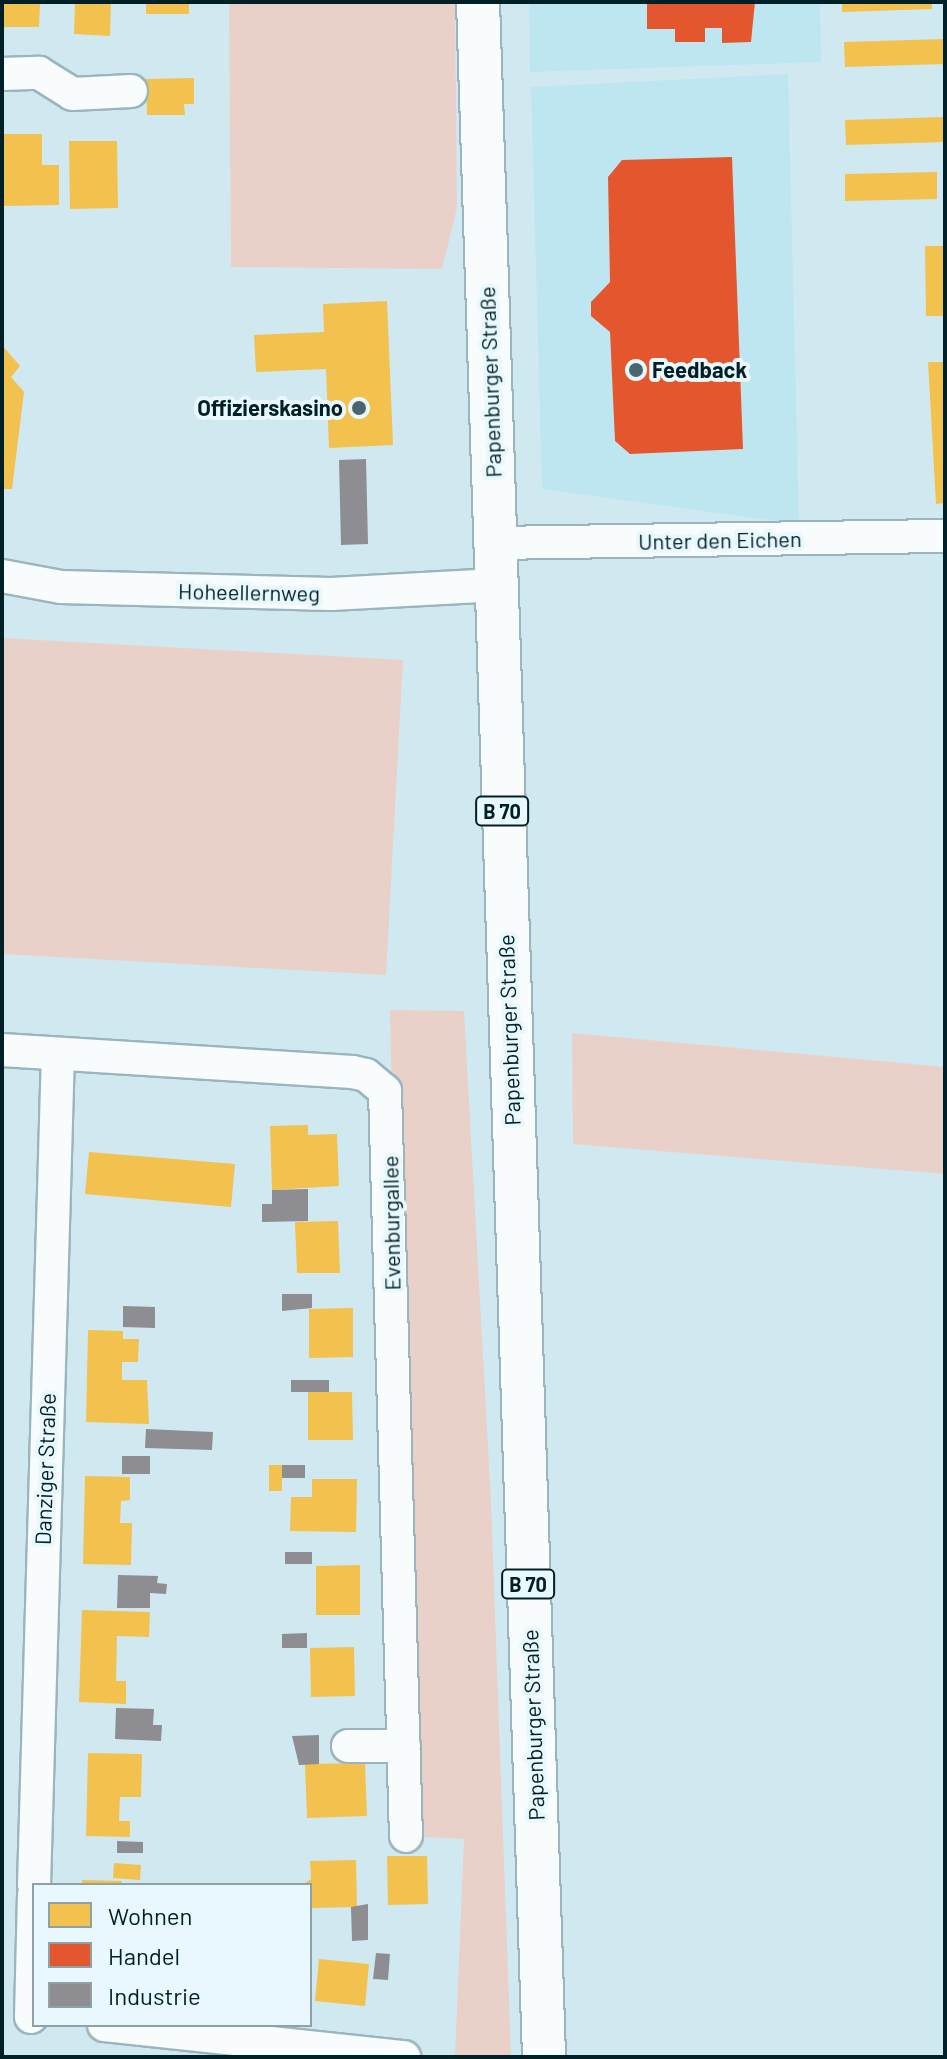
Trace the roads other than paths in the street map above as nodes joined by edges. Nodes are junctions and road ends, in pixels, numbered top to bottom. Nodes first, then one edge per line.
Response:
1 (478, 2) edge
2 (2, 74) edge
3 (131, 91) dead end
4 (945, 536) edge
5 (495, 543) junction
6 (2, 576) edge
7 (496, 585) junction
8 (2, 1050) edge
9 (58, 1054) junction
10 (348, 1746) dead end
11 (404, 1746) junction
12 (406, 1836) dead end
13 (34, 1883) edge
14 (32, 1915) edge
15 (22, 2016) edge
16 (123, 2027) edge
17 (404, 2057) edge
18 (544, 2057) edge

1 - 5 main road, Papenburger Straße / B 70
2 - 3 street
4 - 5 street, Unter den Eichen
5 - 7 main road, Papenburger Straße / B 70
6 - 7 street, Hoheellernweg
7 - 18 main road, Papenburger Straße / B 70
8 - 9 street, Evenburgallee
9 - 11 street, Evenburgallee
9 - 13 street, Danziger Straße
10 - 11 street
11 - 12 street, Evenburgallee
14 - 15 street
16 - 17 street

